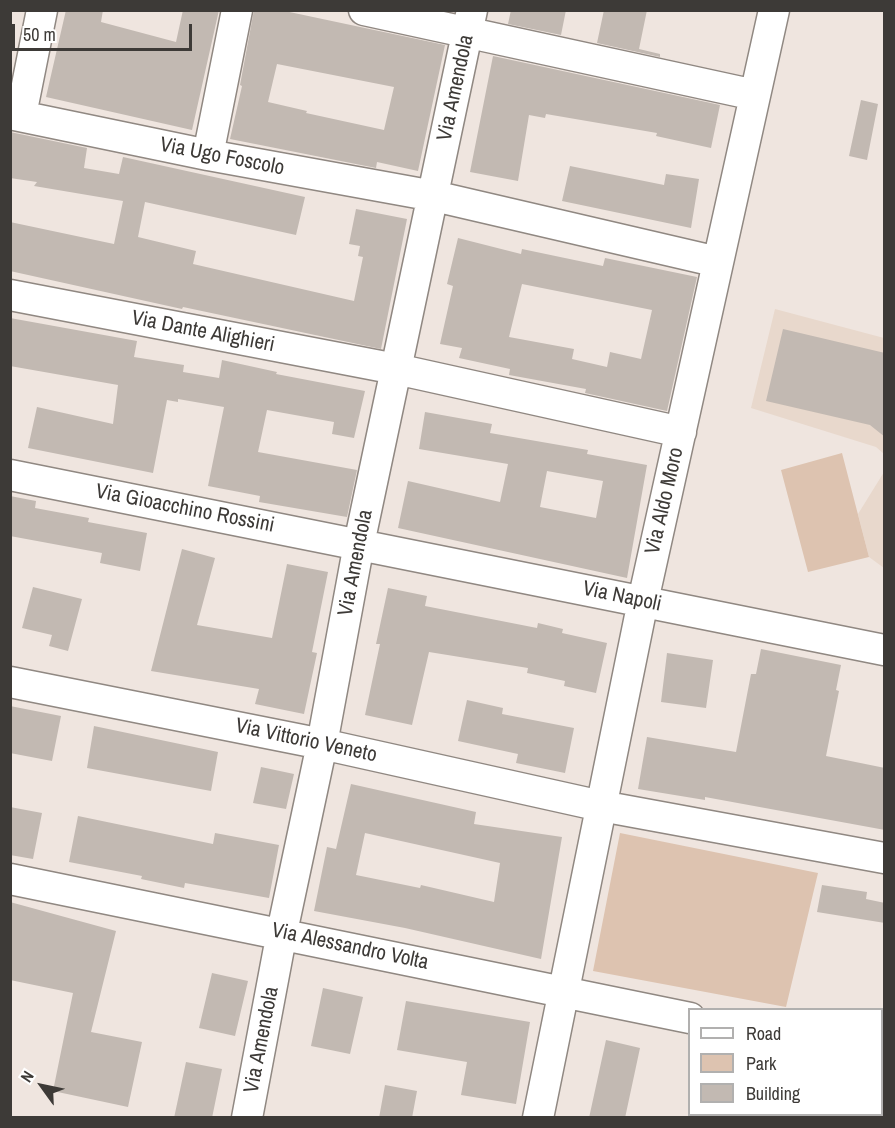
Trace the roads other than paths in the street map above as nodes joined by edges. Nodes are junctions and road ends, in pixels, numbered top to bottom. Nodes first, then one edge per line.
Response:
1 (42, 10) edge
2 (237, 10) edge
3 (364, 10) edge
4 (774, 10) edge
5 (470, 21) edge
6 (755, 95) junction
7 (16, 115) edge
8 (208, 155) junction
9 (434, 196) junction
10 (718, 262) junction
11 (10, 296) edge
12 (396, 369) junction
13 (681, 432) junction
14 (10, 475) edge
15 (359, 543) junction
16 (643, 601) junction
17 (885, 650) edge
18 (10, 682) edge
19 (322, 744) junction
20 (601, 806) junction
21 (885, 858) edge
22 (10, 879) edge
23 (282, 933) junction
24 (565, 993) junction
25 (688, 1018) edge
26 (247, 1118) edge
27 (538, 1118) edge

1 - 7 street
2 - 8 street
3 - 5 street
4 - 6 street, Via Aldo Moro
5 - 6 street
5 - 9 street, Via Amendola
6 - 10 street, Via Aldo Moro
7 - 8 street, Via Ugo Foscolo
8 - 9 street, Via Ugo Foscolo
9 - 10 street, Via Ugo Foscolo
9 - 12 street, Via Amendola
10 - 13 street, Via Aldo Moro
11 - 12 street, Via Dante Alighieri
12 - 13 street, Via Dante Alighieri
12 - 15 street, Via Amendola
13 - 16 street, Via Aldo Moro
14 - 15 street, Via Gioacchino Rossini
15 - 16 street, Via Napoli
15 - 19 street, Via Amendola
16 - 17 street, Via Napoli
16 - 20 street, Via Aldo Moro
18 - 19 street, Via Vittorio Veneto
19 - 20 street, Via Vittorio Veneto
19 - 23 street, Via Amendola
20 - 21 street, Via Vittorio Veneto
20 - 24 street, Via Aldo Moro
22 - 23 street, Via Alessandro Volta
23 - 24 street, Via Alessandro Volta
23 - 26 street, Via Amendola
24 - 25 street, Via Alessandro Volta
24 - 27 street, Via Aldo Moro

